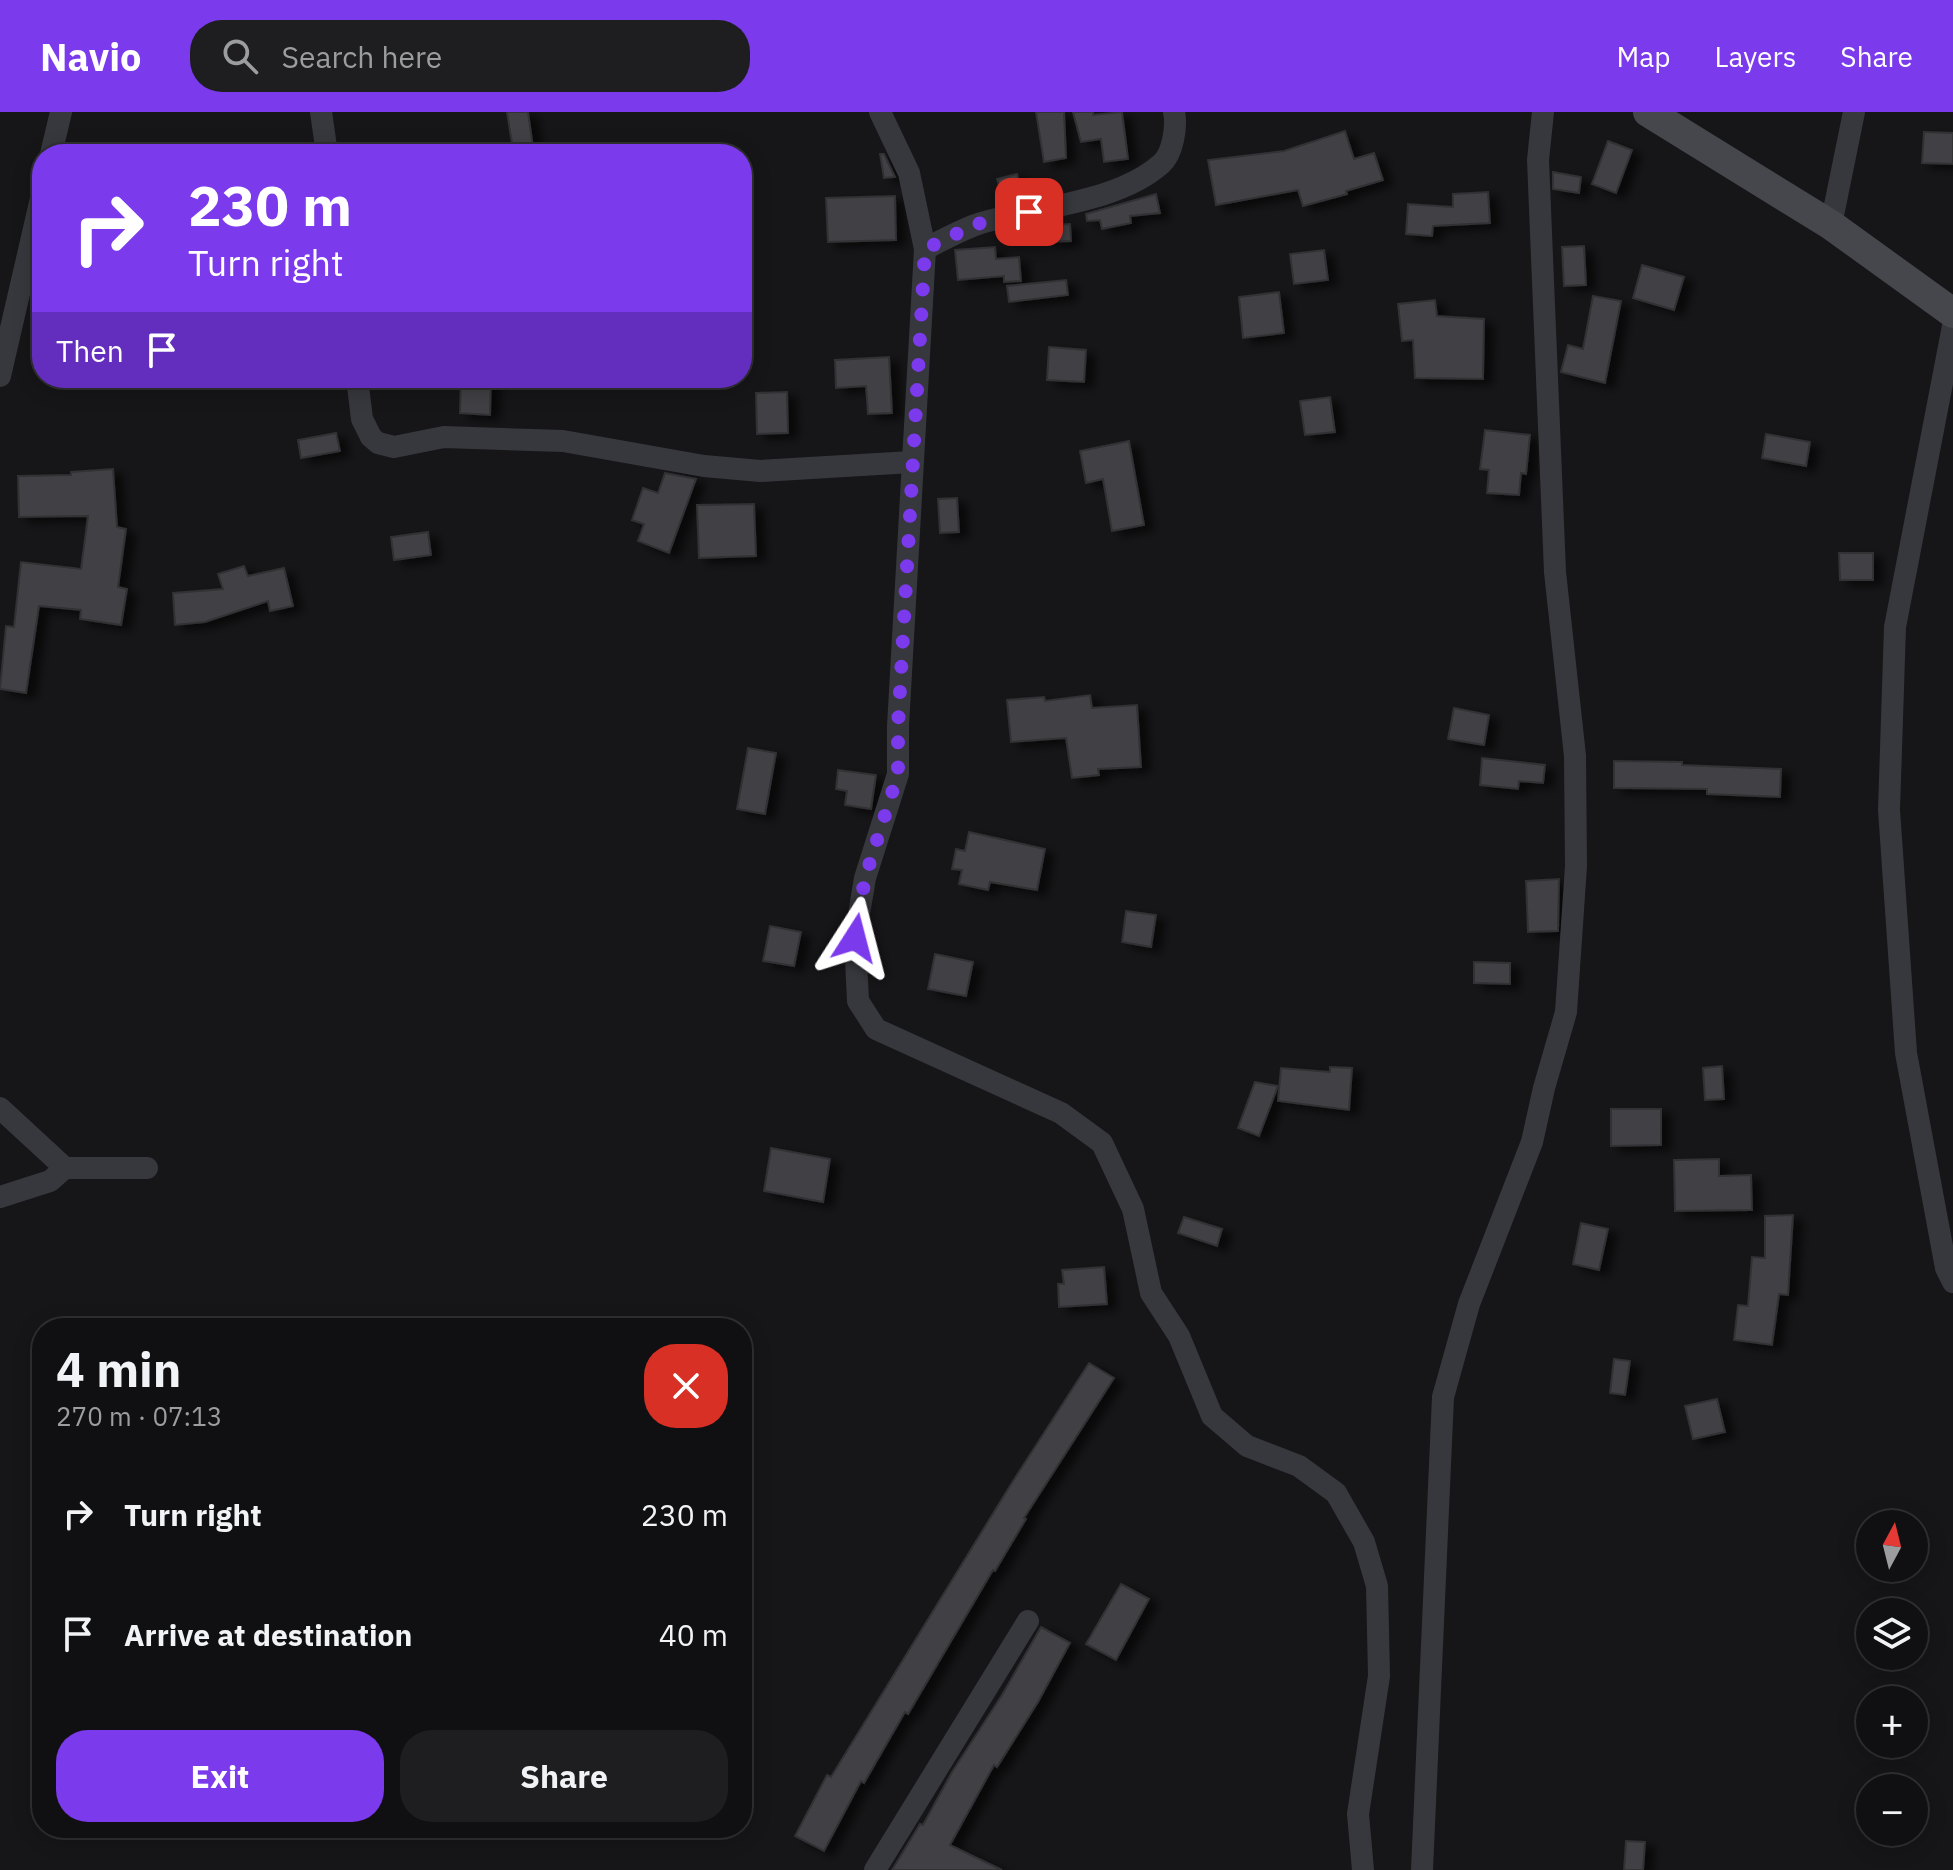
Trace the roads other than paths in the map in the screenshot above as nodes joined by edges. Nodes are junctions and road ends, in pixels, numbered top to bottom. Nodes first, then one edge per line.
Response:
1 (61, 112) edge
2 (321, 112) edge
3 (880, 112) edge
4 (1174, 112) edge
5 (1543, 112) edge
6 (1648, 112) edge
7 (1854, 112) edge
8 (53, 144) edge
9 (326, 144) edge
10 (1831, 225) junction
11 (32, 237) edge
12 (925, 249) junction
13 (1953, 313) edge
14 (1953, 326) edge
15 (0, 376) edge
16 (358, 388) edge
17 (912, 462) junction
18 (0, 1108) edge
19 (65, 1168) junction
20 (147, 1168) dead end
21 (0, 1197) edge
22 (1953, 1282) edge
23 (1028, 1621) dead end
24 (875, 1870) edge
25 (1363, 1870) edge
26 (1422, 1870) edge

1 - 8 street
2 - 9 street
3 - 12 street
4 - 12 street
5 - 26 street
6 - 10 street
7 - 10 street
10 - 13 street
11 - 15 street
12 - 17 street
14 - 22 street
16 - 17 street
17 - 25 street
18 - 19 street
19 - 20 street
19 - 21 street
23 - 24 street

